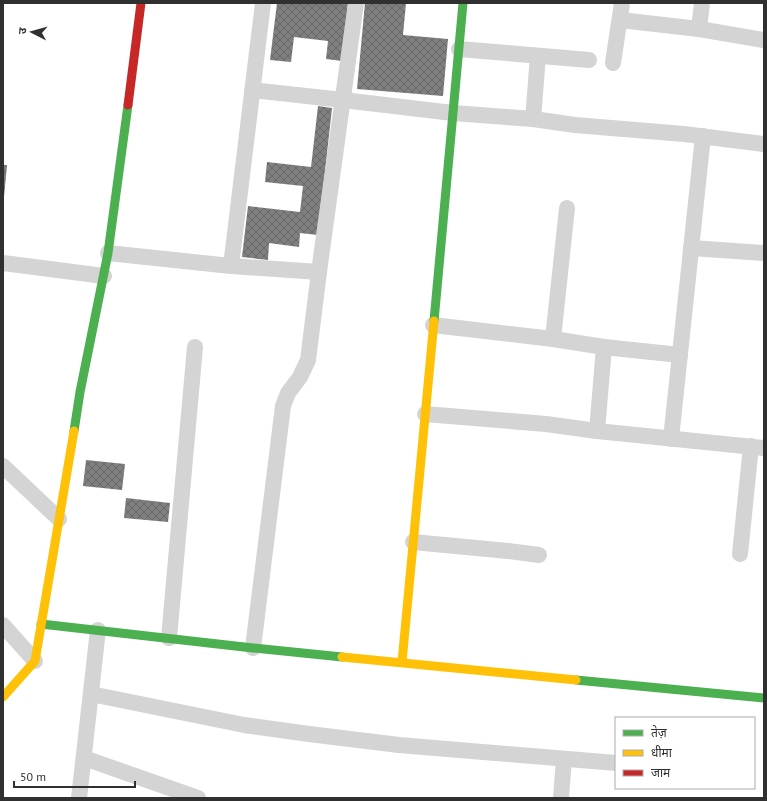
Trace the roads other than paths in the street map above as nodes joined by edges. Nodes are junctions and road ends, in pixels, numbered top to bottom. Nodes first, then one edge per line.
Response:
1 (141, 3) edge
2 (263, 3) edge
3 (356, 3) edge
4 (463, 3) edge
5 (622, 3) edge
6 (702, 3) edge
7 (620, 20) junction
8 (699, 29) junction
9 (764, 40) edge
10 (459, 49) junction
11 (538, 56) junction
12 (589, 60) dead end
13 (613, 63) dead end
14 (252, 90) junction
15 (343, 100) junction
16 (453, 113) junction
17 (533, 120) junction
18 (704, 136) junction
19 (764, 144) edge
20 (567, 208) dead end
21 (691, 248) junction
22 (108, 253) junction
23 (764, 253) edge
24 (3, 263) edge
25 (230, 266) junction
26 (318, 272) junction
27 (104, 276) junction
28 (433, 325) junction
29 (553, 340) junction
30 (195, 347) dead end
31 (604, 347) junction
32 (680, 355) junction
33 (425, 414) junction
34 (597, 431) junction
35 (671, 439) junction
36 (757, 447) edge
37 (3, 466) edge
38 (59, 519) junction
39 (413, 542) junction
40 (740, 554) dead end
41 (539, 555) dead end
42 (42, 624) junction
43 (3, 625) edge
44 (98, 630) junction
45 (169, 638) junction
46 (253, 648) junction
47 (35, 661) junction
48 (402, 662) junction
49 (91, 694) junction
50 (3, 697) edge
51 (764, 698) edge
52 (84, 758) junction
53 (564, 759) junction
54 (615, 764) edge
55 (79, 798) edge
56 (198, 798) edge
57 (561, 798) edge

1 - 22 street
2 - 14 street
3 - 15 street
4 - 10 street
5 - 7 street
6 - 8 street
7 - 8 street
7 - 13 street
8 - 9 street
10 - 11 street
10 - 16 street
11 - 12 street
11 - 17 street
14 - 15 street
14 - 25 street
15 - 16 street
15 - 26 street
16 - 17 street
16 - 28 street
17 - 18 street
18 - 19 street
18 - 21 street
20 - 29 street
21 - 23 street
21 - 32 street
22 - 25 street
22 - 27 street
24 - 27 street
25 - 26 street
26 - 46 street
27 - 38 street
28 - 29 street
28 - 33 street
29 - 31 street
30 - 45 street
31 - 32 street
31 - 34 street
32 - 35 street
33 - 34 street
33 - 39 street
34 - 35 street
35 - 36 street
36 - 40 street
37 - 38 street
38 - 42 street
39 - 41 street
39 - 48 street
42 - 44 street
42 - 47 street
43 - 47 street
44 - 45 street
44 - 49 street
45 - 46 street
46 - 48 street
47 - 50 street
48 - 51 street
49 - 52 street
49 - 53 street
52 - 55 street
52 - 56 street
53 - 54 street
53 - 57 street

